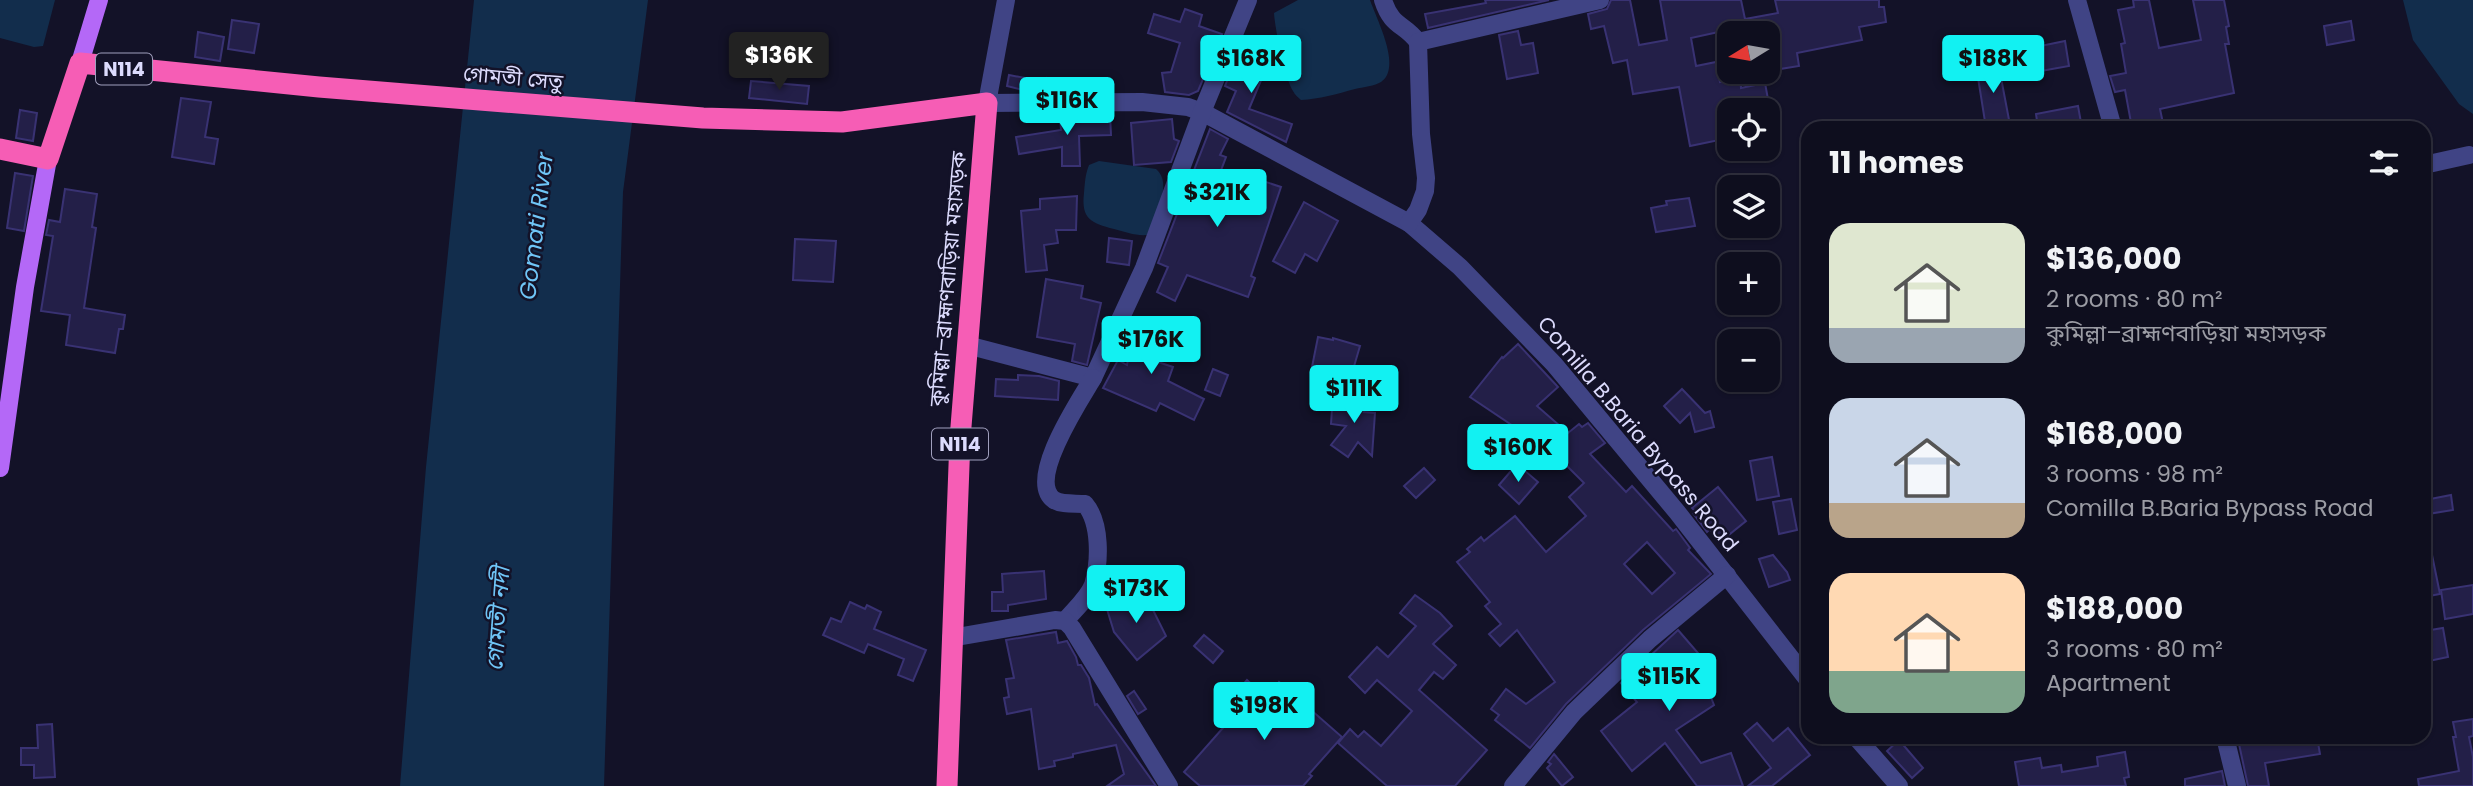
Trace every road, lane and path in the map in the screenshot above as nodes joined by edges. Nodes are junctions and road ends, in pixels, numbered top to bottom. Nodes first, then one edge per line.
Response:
1 (99, 0) edge
2 (1006, 0) edge
3 (1248, 0) edge
4 (1383, 0) edge
5 (1600, 0) edge
6 (2077, 0) edge
7 (1418, 42) junction
8 (80, 63) junction
9 (987, 103) junction
10 (1202, 112) junction
11 (2111, 121) edge
12 (0, 149) edge
13 (2469, 155) dead end
14 (48, 159) junction
15 (2431, 163) edge
16 (1409, 223) junction
17 (967, 345) junction
18 (1093, 378) junction
19 (0, 468) edge
20 (1727, 575) junction
21 (1065, 621) junction
22 (951, 638) junction
23 (1801, 671) edge
24 (1862, 744) edge
25 (2227, 744) edge
26 (947, 786) edge
27 (1169, 786) edge
28 (1513, 786) edge
29 (1899, 786) edge
30 (2237, 786) edge

1 - 8 main road
2 - 9 street
3 - 10 street
4 - 7 street
5 - 7 street
6 - 11 street
7 - 16 street
8 - 9 highway, গোমতী সেতু / N114
8 - 14 highway, N114
9 - 10 street, Comilla B.Baria Bypass Road
9 - 17 highway, কুমিল্লা–ব্রাহ্মণবাড়িয়া মহাসড়ক / N114
10 - 16 street, Comilla B.Baria Bypass Road
10 - 18 street
12 - 14 highway
13 - 15 street
14 - 19 main road
16 - 20 street, Comilla B.Baria Bypass Road
17 - 18 street
17 - 22 highway, কুমিল্লা–ব্রাহ্মণবাড়িয়া মহাসড়ক / N114
18 - 21 street
20 - 23 street, Comilla B.Baria Bypass Road
20 - 28 street
21 - 22 street
21 - 27 street
22 - 26 highway, কুমিল্লা–ব্রাহ্মণবাড়িয়া মহাসড়ক / N114
24 - 29 street
25 - 30 street

